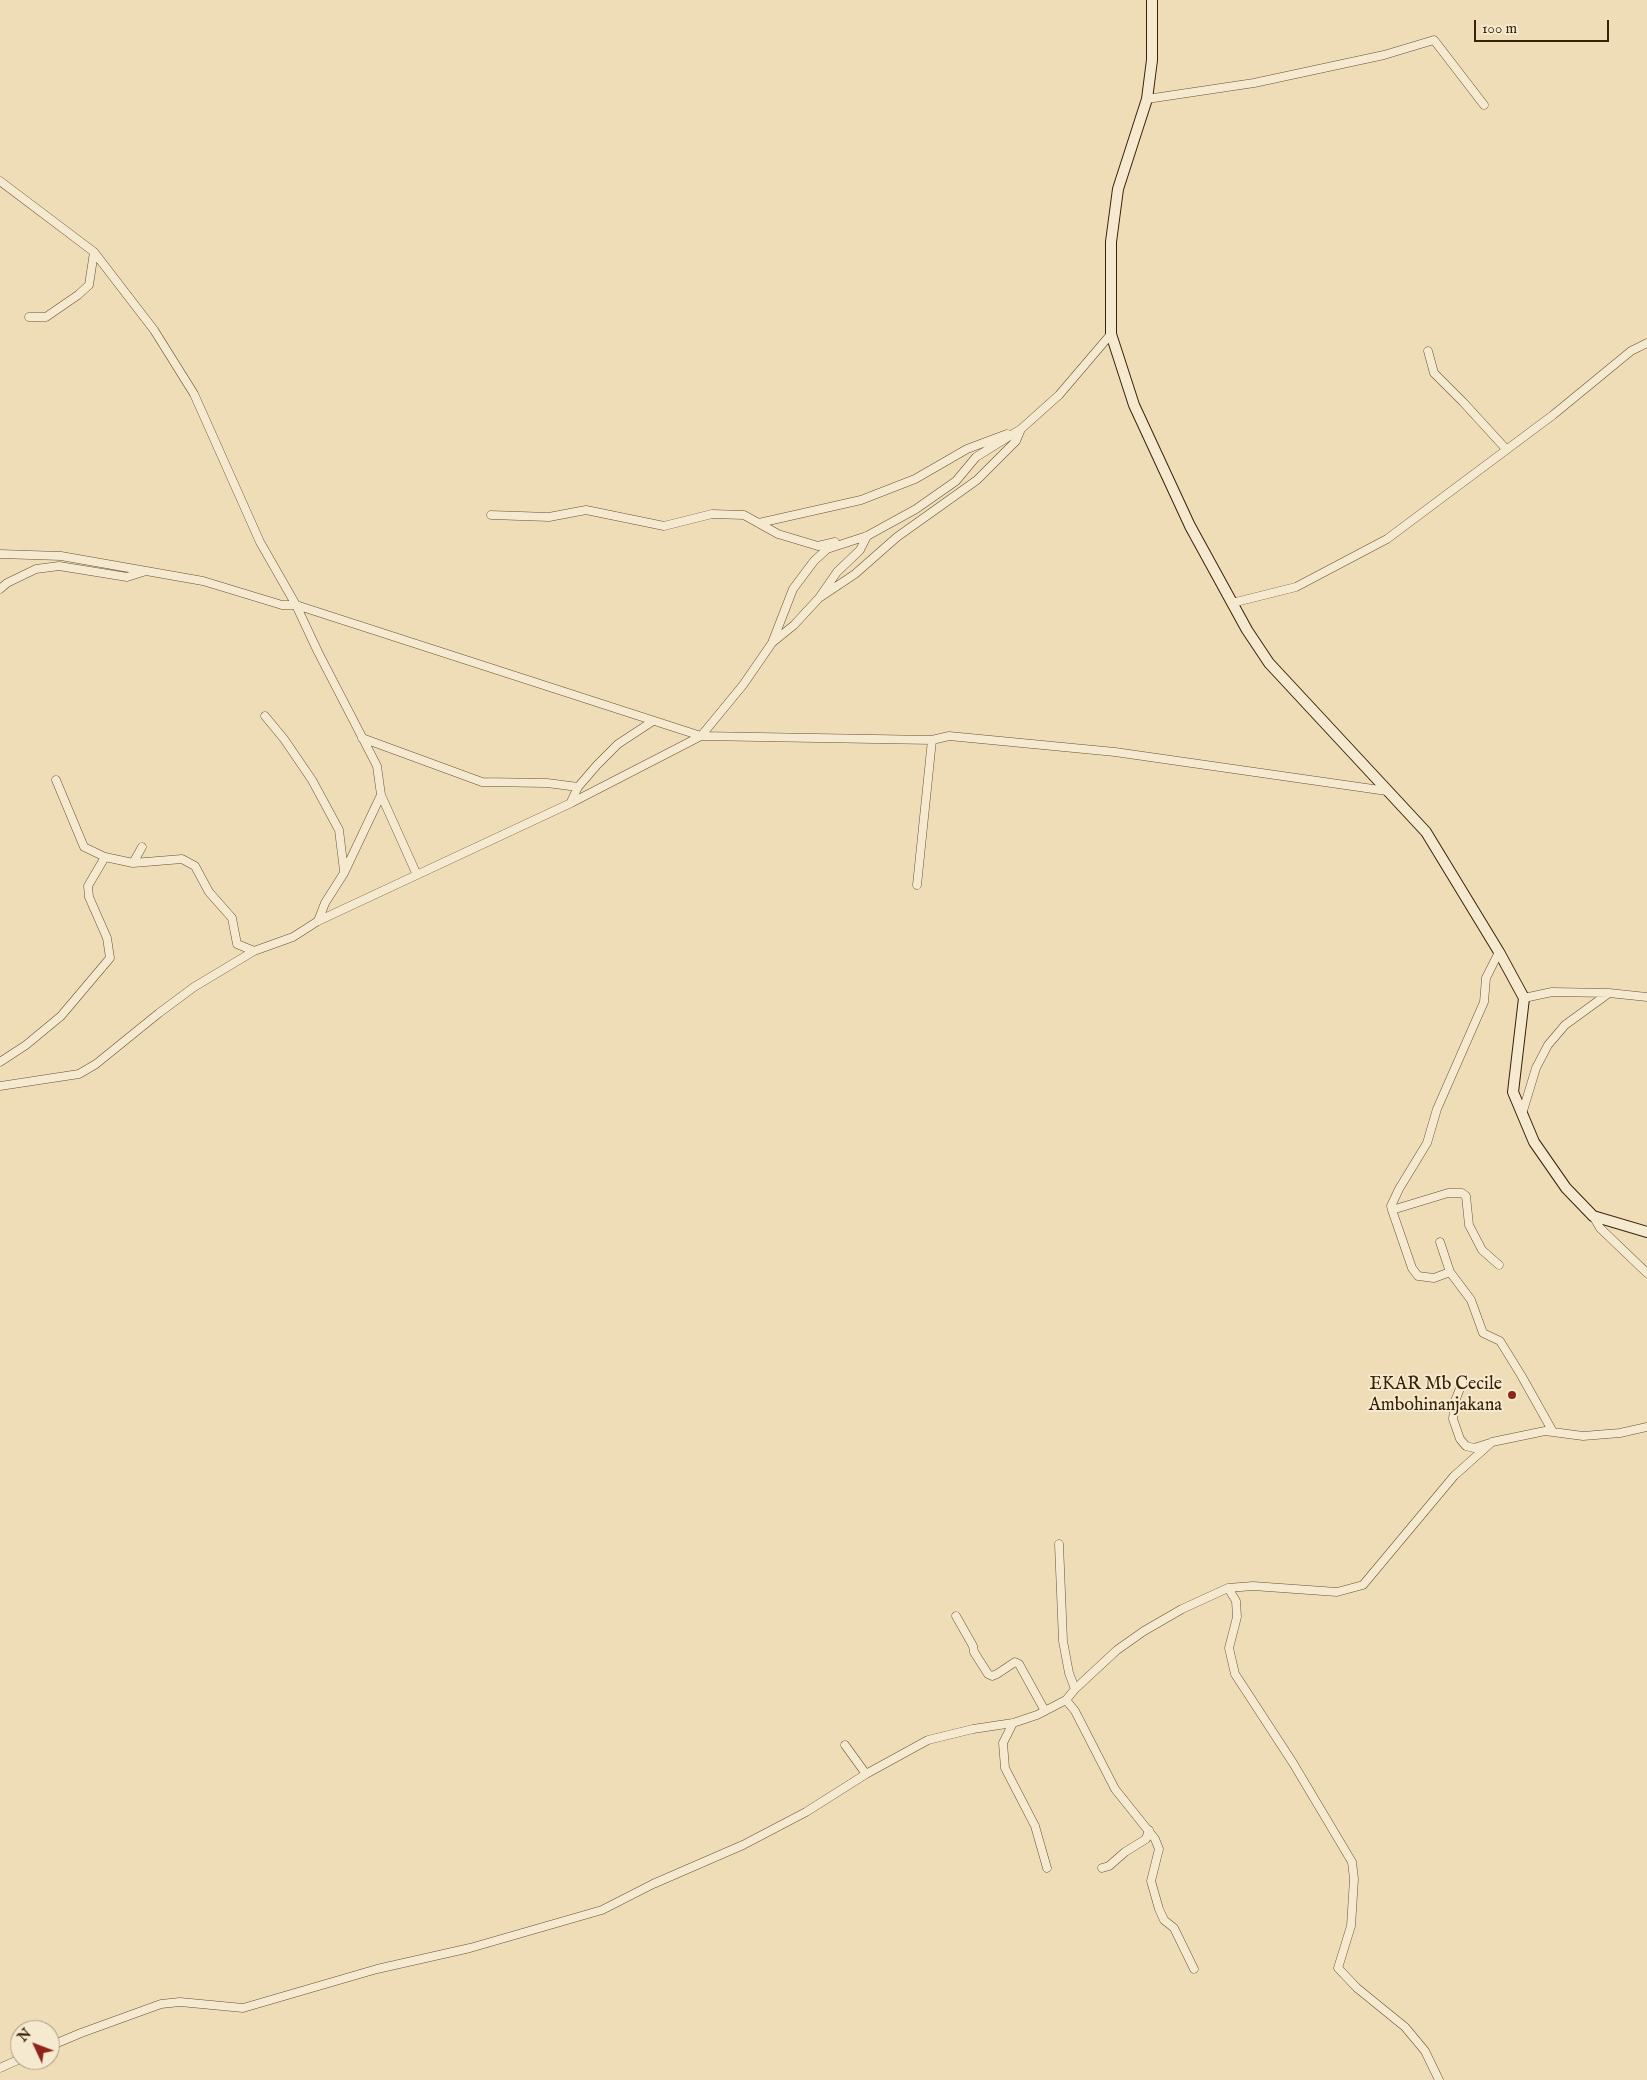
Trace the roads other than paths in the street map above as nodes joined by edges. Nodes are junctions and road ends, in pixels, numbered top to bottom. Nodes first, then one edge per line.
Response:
1 (1152, 0) edge
2 (1147, 99) junction
3 (1484, 105) dead end
4 (0, 181) edge
5 (94, 252) junction
6 (29, 317) dead end
7 (1111, 334) junction
8 (1647, 343) edge
9 (1428, 351) dead end
10 (1021, 429) junction
11 (1506, 449) junction
12 (490, 515) dead end
13 (758, 523) junction
14 (867, 536) junction
15 (0, 554) edge
16 (144, 571) junction
17 (0, 589) edge
18 (819, 598) junction
19 (1232, 603) junction
20 (296, 605) junction
21 (772, 643) junction
22 (265, 716) dead end
23 (653, 721) junction
24 (701, 736) junction
25 (362, 738) junction
26 (932, 740) junction
27 (56, 780) dead end
28 (578, 787) junction
29 (1388, 791) junction
30 (381, 795) junction
31 (570, 803) junction
32 (142, 847) dead end
33 (105, 857) junction
34 (133, 863) junction
35 (344, 873) junction
36 (417, 874) junction
37 (917, 885) dead end
38 (318, 920) junction
39 (254, 952) junction
40 (1499, 952) junction
41 (1609, 993) junction
42 (1647, 997) edge
43 (1524, 998) junction
44 (0, 1062) edge
45 (0, 1086) edge
46 (1522, 1114) junction
47 (1392, 1210) junction
48 (1593, 1216) junction
49 (1647, 1232) edge
50 (1440, 1242) dead end
51 (1499, 1265) dead end
52 (1450, 1272) junction
53 (1647, 1273) edge
54 (1463, 1381) dead end
55 (1647, 1427) edge
56 (1553, 1432) junction
57 (1492, 1442) junction
58 (1059, 1544) dead end
59 (1228, 1588) junction
60 (956, 1616) dead end
61 (1075, 1689) junction
62 (1066, 1700) junction
63 (1045, 1711) junction
64 (1013, 1723) junction
65 (845, 1745) dead end
66 (866, 1774) junction
67 (1149, 1830) junction
68 (1047, 1868) dead end
69 (1102, 1868) dead end
70 (1194, 1969) dead end
71 (60, 2042) edge
72 (1439, 2080) edge

1 - 2 street
2 - 3 street
2 - 7 street
4 - 5 street
5 - 6 street
5 - 20 street
7 - 10 street
7 - 19 street
8 - 11 street
9 - 11 street
10 - 13 street
10 - 14 street
10 - 18 street
11 - 19 street
12 - 13 street
13 - 14 street
14 - 18 street
14 - 21 street
15 - 16 street
16 - 17 street
16 - 20 street
18 - 21 street
19 - 29 street
20 - 23 street
20 - 25 street
21 - 24 street
22 - 35 street
23 - 24 street
23 - 28 street
24 - 26 street
24 - 31 street
25 - 28 street
25 - 30 street
26 - 29 street
26 - 37 street
27 - 33 street
28 - 31 street
29 - 40 street
30 - 35 street
30 - 36 street
31 - 36 street
32 - 34 street
33 - 34 street
33 - 44 street
34 - 39 street
35 - 38 street
36 - 38 street
38 - 39 street
39 - 45 street
40 - 43 street
40 - 47 street
41 - 42 street
41 - 43 street
41 - 46 street
43 - 46 street
46 - 48 street
47 - 51 street
47 - 52 street
48 - 49 street
48 - 53 street
50 - 52 street
52 - 56 street
54 - 57 street
55 - 56 street
56 - 57 street
57 - 59 street
58 - 61 street
59 - 61 street
59 - 72 street
60 - 63 street
61 - 62 street
62 - 63 street
62 - 67 street
63 - 64 street
64 - 66 street
64 - 68 street
65 - 66 street
66 - 71 street
67 - 69 street
67 - 70 street

